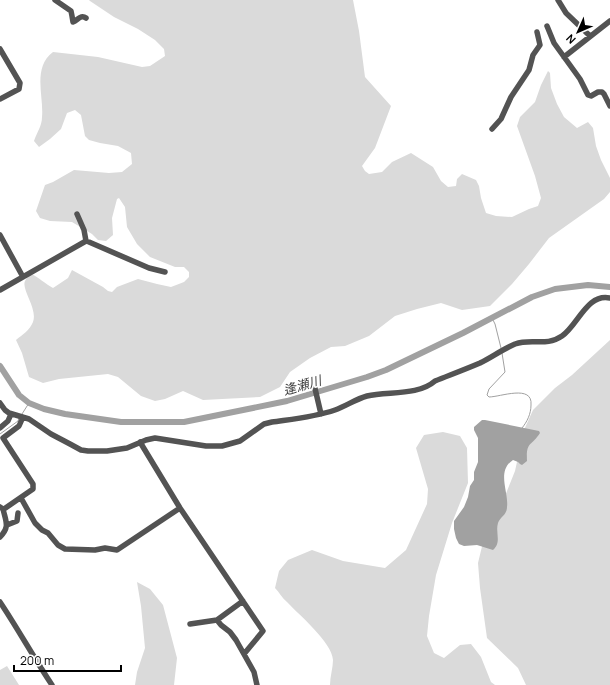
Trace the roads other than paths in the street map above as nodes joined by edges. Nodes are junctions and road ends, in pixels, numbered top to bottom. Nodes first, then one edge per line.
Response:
1 (55, 0) edge
2 (558, 0) edge
3 (86, 18) dead end
4 (610, 21) edge
5 (547, 26) dead end
6 (537, 32) dead end
7 (590, 36) junction
8 (0, 49) edge
9 (564, 56) junction
10 (0, 99) edge
11 (610, 106) edge
12 (492, 129) dead end
13 (77, 214) dead end
14 (0, 235) edge
15 (86, 241) junction
16 (165, 272) dead end
17 (23, 278) junction
18 (0, 290) edge
19 (610, 298) edge
20 (313, 380) dead end
21 (0, 403) edge
22 (321, 414) junction
23 (18, 416) junction
24 (0, 428) edge
25 (140, 442) junction
26 (21, 498) junction
27 (1, 508) edge
28 (180, 508) junction
29 (18, 513) dead end
30 (7, 525) junction
31 (0, 537) edge
32 (243, 601) junction
33 (0, 602) edge
34 (217, 620) junction
35 (190, 624) dead end
36 (244, 654) junction
37 (52, 685) edge
38 (257, 685) edge

1 - 3 street
2 - 7 street
4 - 7 street
5 - 9 street
6 - 12 street
7 - 9 street
8 - 10 street
9 - 11 street
13 - 15 street
14 - 17 street
15 - 16 street
15 - 17 street
17 - 18 street
19 - 22 street
20 - 22 street
21 - 23 street
22 - 25 street
23 - 24 street
23 - 25 street
23 - 26 street
25 - 28 street
26 - 27 street
26 - 28 street
27 - 30 street
28 - 32 street
29 - 30 street
30 - 31 street
32 - 34 street
32 - 36 street
33 - 37 street
34 - 35 street
34 - 36 street
36 - 38 street

